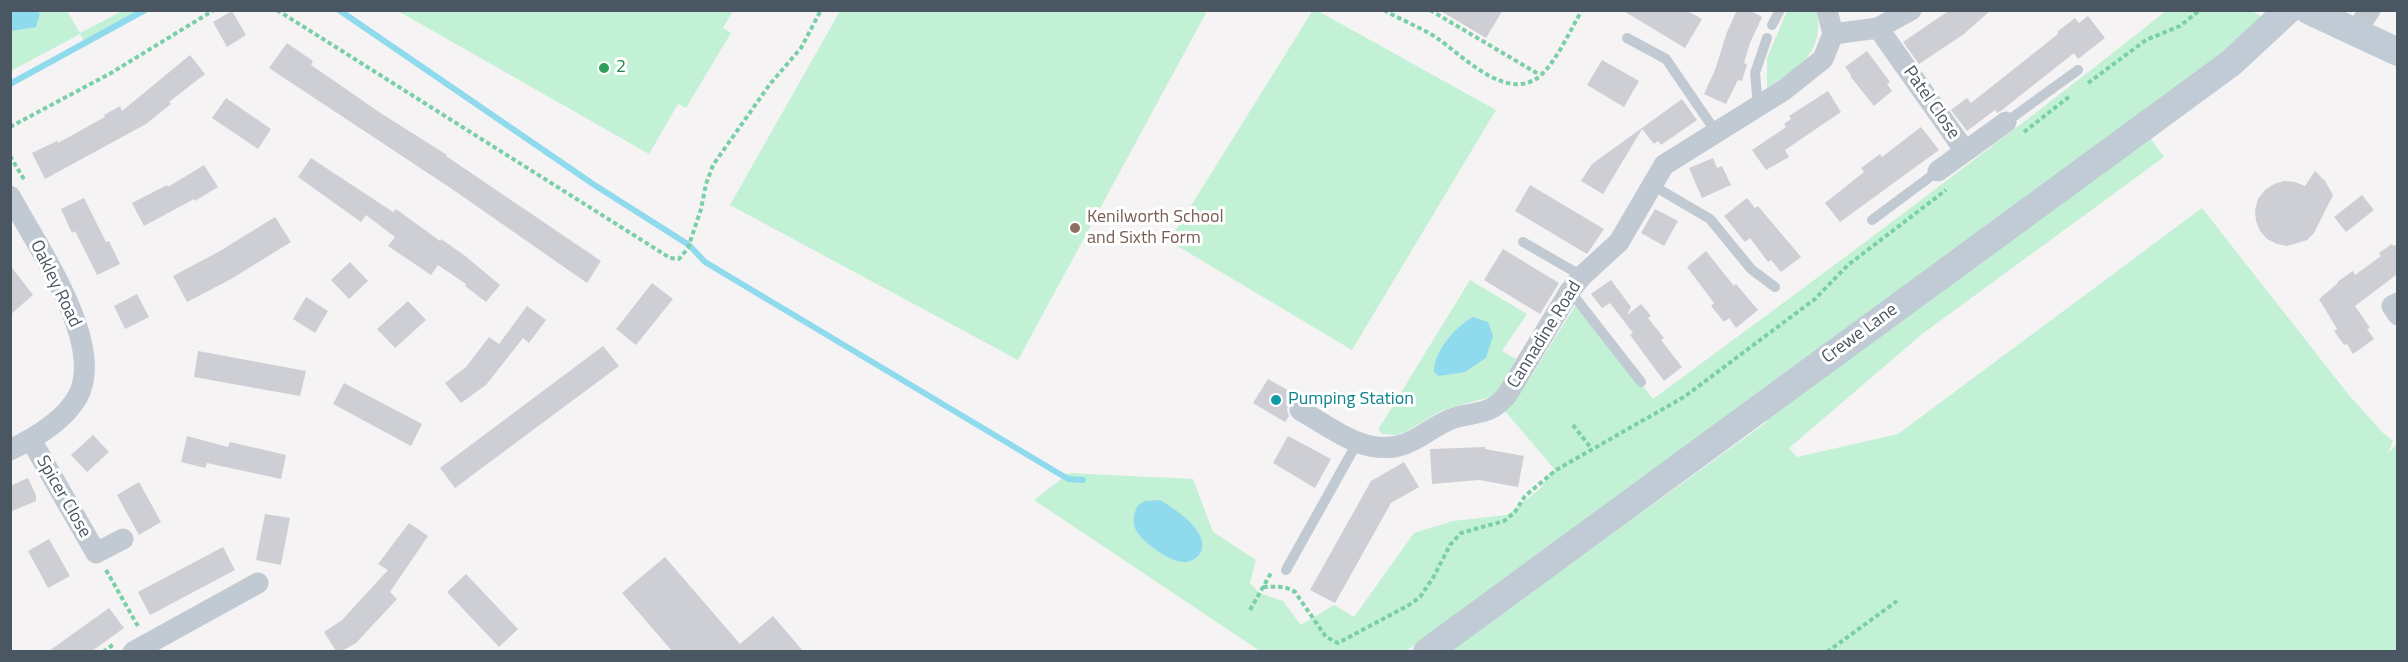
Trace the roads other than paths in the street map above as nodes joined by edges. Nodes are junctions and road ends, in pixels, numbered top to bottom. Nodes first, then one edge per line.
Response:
1 (1780, 10) edge
2 (1827, 10) edge
3 (1911, 10) edge
4 (2288, 10) edge
5 (2308, 10) edge
6 (2363, 21) edge
7 (1772, 25) dead end
8 (1878, 28) junction
9 (1833, 34) junction
10 (1627, 38) dead end
11 (1767, 38) dead end
12 (2397, 52) edge
13 (2078, 70) dead end
14 (1758, 106) junction
15 (2010, 130) joint
16 (1716, 132) junction
17 (1965, 151) junction
18 (1944, 179) joint
19 (1652, 185) junction
20 (10, 196) edge
21 (1872, 220) dead end
22 (1522, 242) dead end
23 (1576, 284) junction
24 (1775, 286) dead end
25 (2397, 303) edge
26 (2397, 315) edge
27 (1641, 382) dead end
28 (1300, 410) dead end
29 (30, 440) junction
30 (1357, 443) junction
31 (10, 450) edge
32 (123, 539) dead end
33 (1286, 570) dead end
34 (258, 584) dead end
35 (133, 651) edge
36 (1427, 651) edge

1 - 7 lane
2 - 9 street
3 - 8 street
4 - 36 street, Crewe Lane
5 - 6 street
6 - 12 street
8 - 9 street
8 - 17 street, Patel Close
9 - 14 street, Cannadine Road
10 - 16 lane
11 - 14 lane
13 - 15 lane
14 - 16 street, Cannadine Road
15 - 17 street
16 - 19 street, Cannadine Road
17 - 18 street, Patel Close
18 - 21 lane
19 - 23 street, Cannadine Road
19 - 24 lane
20 - 29 street, Oakley Road
22 - 23 lane
23 - 27 lane
23 - 30 street, Cannadine Road
25 - 26 street
28 - 30 street, Cannadine Road
29 - 31 street
29 - 32 street, Spicer Close
30 - 33 lane
34 - 35 street

